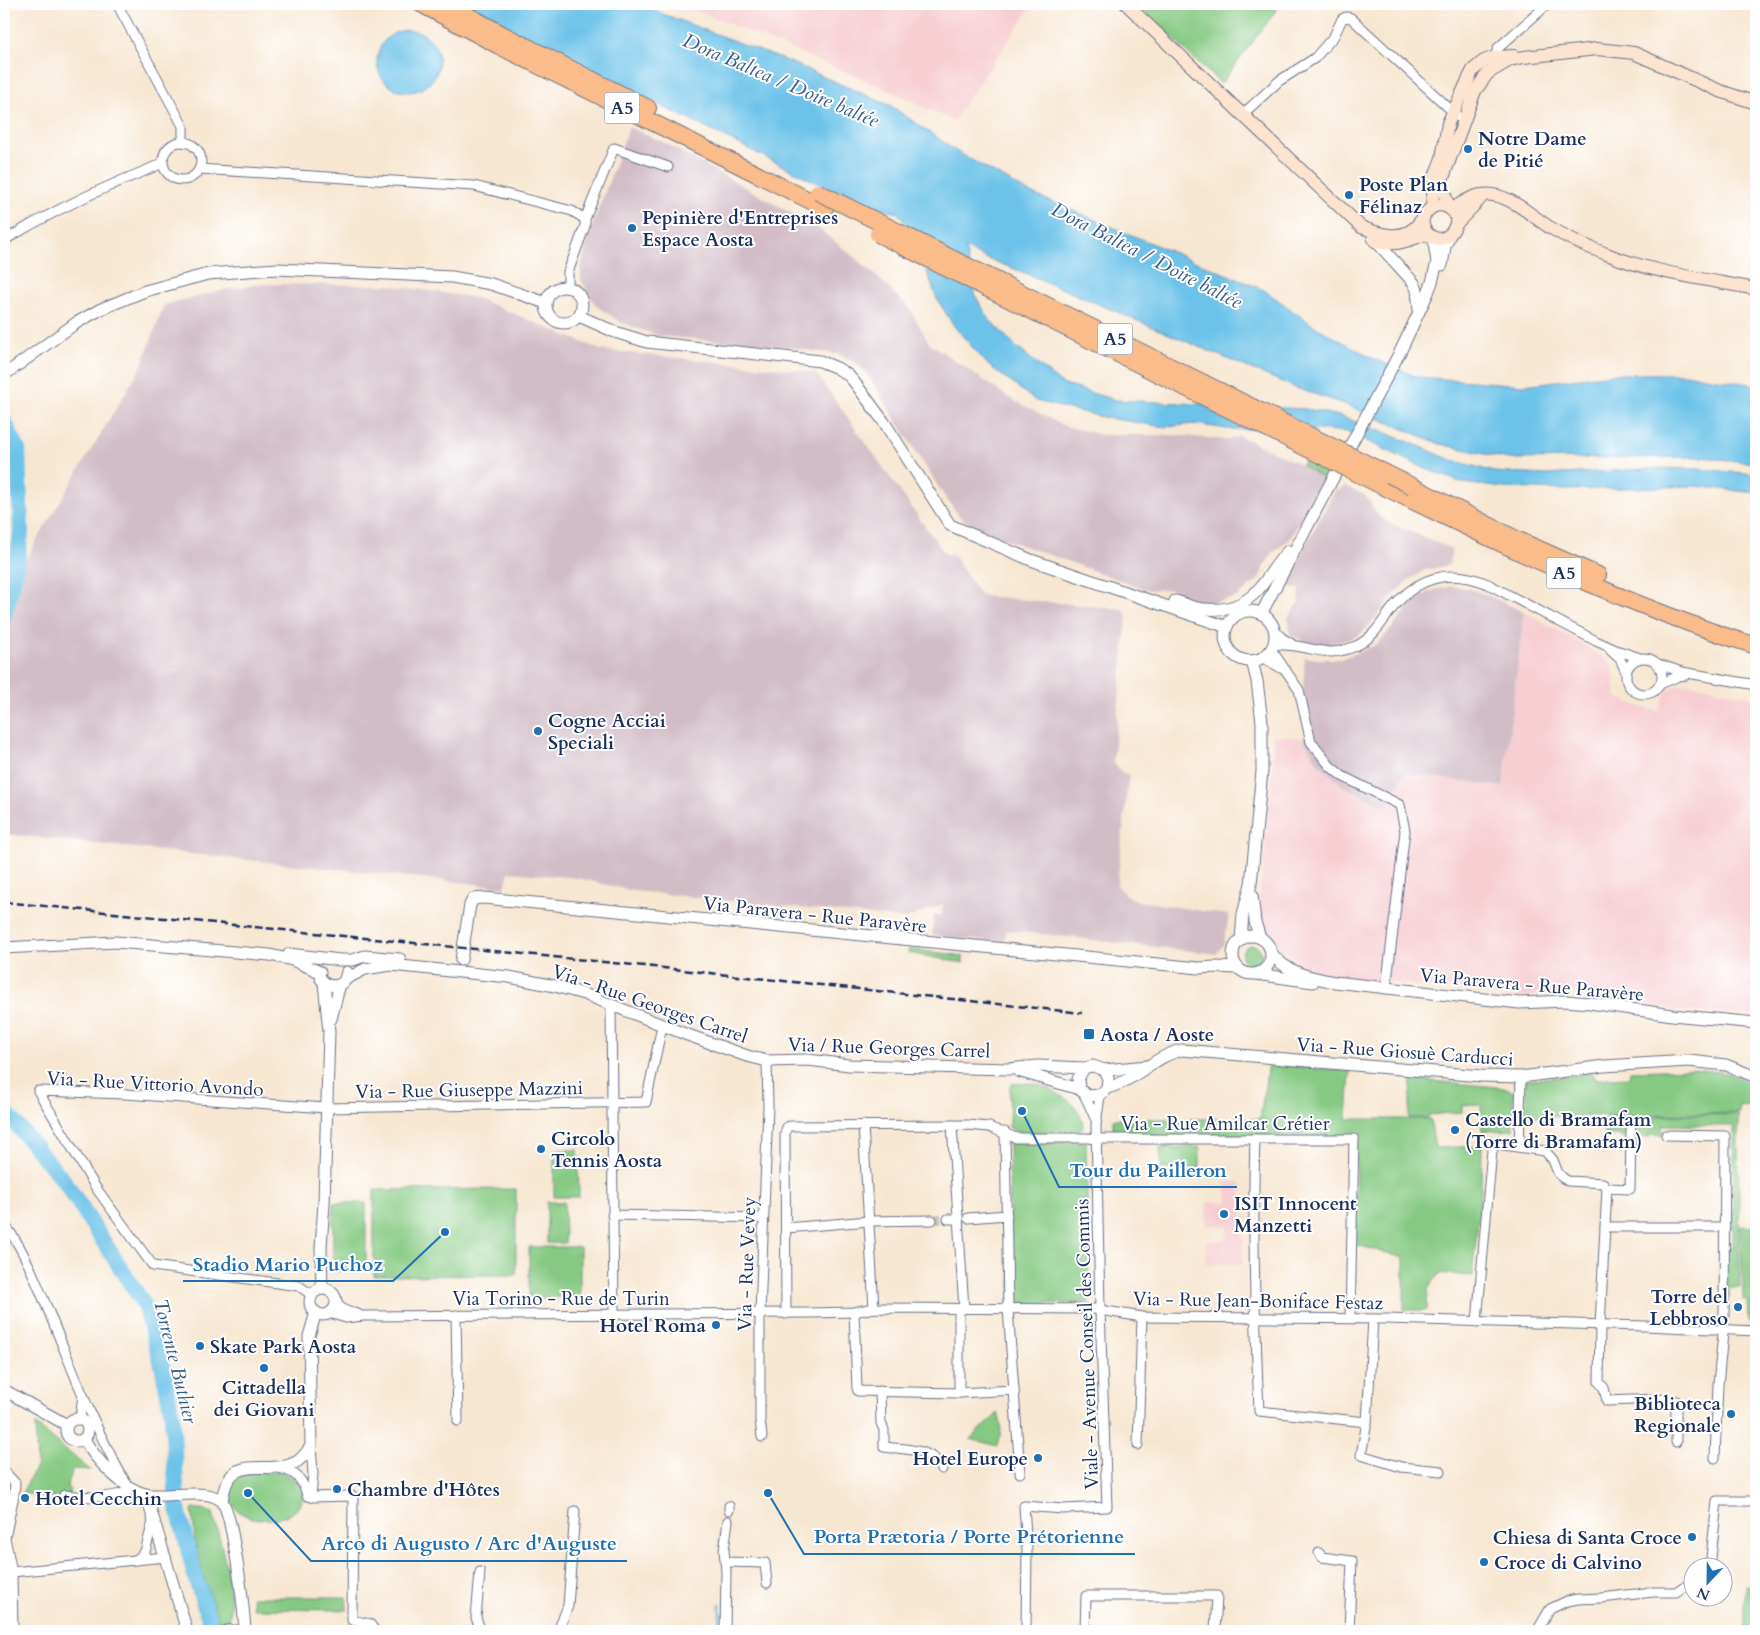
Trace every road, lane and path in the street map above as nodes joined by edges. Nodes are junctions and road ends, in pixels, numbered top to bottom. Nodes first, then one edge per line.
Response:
1 (117, 4) edge
2 (421, 4) edge
3 (447, 4) edge
4 (1126, 4) edge
5 (1548, 4) edge
6 (1495, 57) junction
7 (1524, 57) junction
8 (1756, 103) edge
9 (1452, 111) junction
10 (1243, 114) junction
11 (1463, 121) junction
12 (183, 142) junction
13 (162, 163) junction
14 (668, 167) dead end
15 (200, 169) junction
16 (1485, 195) junction
17 (1450, 209) junction
18 (1428, 211) junction
19 (585, 219) junction
20 (1361, 226) junction
21 (4, 229) edge
22 (1453, 229) junction
23 (1430, 235) junction
24 (1375, 241) junction
25 (568, 287) junction
26 (1756, 289) edge
27 (546, 303) junction
28 (1419, 312) junction
29 (579, 316) junction
30 (1400, 352) junction
31 (5, 374) edge
32 (1300, 540) junction
33 (1154, 602) junction
34 (1261, 614) junction
35 (1227, 627) junction
36 (1274, 630) junction
37 (1756, 635) edge
38 (1596, 641) junction
39 (1297, 646) junction
40 (1756, 646) edge
41 (1265, 653) junction
42 (1640, 658) junction
43 (1658, 664) junction
44 (1626, 672) junction
45 (1699, 676) junction
46 (1660, 684) junction
47 (1756, 685) edge
48 (1251, 884) junction
49 (1260, 938) junction
50 (1241, 940) junction
51 (4, 948) edge
52 (1233, 951) junction
53 (1271, 952) junction
54 (270, 955) junction
55 (335, 960) junction
56 (458, 963) junction
57 (379, 965) junction
58 (1215, 967) junction
59 (1238, 968) junction
60 (1256, 974) junction
61 (322, 977) junction
62 (509, 977) junction
63 (343, 982) junction
64 (1335, 982) junction
65 (1386, 989) junction
66 (611, 1005) junction
67 (1756, 1023) edge
68 (662, 1026) junction
69 (329, 1030) junction
70 (767, 1061) junction
71 (1150, 1066) junction
72 (1009, 1068) junction
73 (1084, 1068) junction
74 (1104, 1070) junction
75 (1753, 1075) edge
76 (1521, 1077) junction
77 (1082, 1091) junction
78 (1104, 1091) junction
79 (612, 1103) junction
80 (326, 1108) junction
81 (1096, 1120) junction
82 (863, 1125) junction
83 (952, 1125) junction
84 (1630, 1130) dead end
85 (1005, 1132) junction
86 (1666, 1135) dead end
87 (1096, 1139) junction
88 (1255, 1139) junction
89 (1519, 1147) junction
90 (1607, 1188) junction
91 (612, 1214) junction
92 (1007, 1214) junction
93 (763, 1218) junction
94 (964, 1218) junction
95 (929, 1220) tunnel mouth
96 (948, 1220) tunnel mouth
97 (869, 1221) junction
98 (4, 1224) edge
99 (1605, 1227) junction
100 (1725, 1227) junction
101 (786, 1228) junction
102 (317, 1292) junction
103 (333, 1308) junction
104 (874, 1308) junction
105 (962, 1309) junction
106 (1008, 1309) junction
107 (1100, 1309) junction
108 (316, 1312) junction
109 (854, 1312) junction
110 (614, 1314) junction
111 (760, 1314) junction
112 (786, 1314) junction
113 (456, 1315) junction
114 (1142, 1317) junction
115 (1256, 1318) junction
116 (1350, 1318) junction
117 (1373, 1319) junction
118 (1477, 1322) junction
119 (1600, 1326) junction
120 (1723, 1330) junction
121 (1756, 1331) edge
122 (4, 1390) edge
123 (1014, 1390) junction
124 (880, 1391) junction
125 (959, 1392) junction
126 (84, 1398) junction
127 (80, 1419) junction
128 (458, 1421) dead end
129 (1367, 1422) junction
130 (67, 1425) junction
131 (762, 1437) dead end
132 (84, 1438) junction
133 (1676, 1442) dead end
134 (1138, 1445) dead end
135 (311, 1446) junction
136 (1715, 1458) dead end
137 (272, 1466) junction
138 (942, 1469) dead end
139 (4, 1471) edge
140 (1442, 1472) dead end
141 (1020, 1473) dead end
142 (130, 1487) junction
143 (146, 1494) junction
144 (64, 1495) dead end
145 (311, 1496) junction
146 (1756, 1502) edge
147 (223, 1505) junction
148 (575, 1511) dead end
149 (154, 1518) junction
150 (728, 1521) dead end
151 (1319, 1553) dead end
152 (166, 1557) junction
153 (1711, 1558) edge
154 (136, 1560) junction
155 (725, 1562) junction
156 (12, 1572) junction
157 (480, 1572) dead end
158 (767, 1583) dead end
159 (1682, 1588) edge
160 (13, 1631) edge
161 (187, 1631) edge
162 (245, 1631) edge
163 (375, 1631) edge
164 (481, 1631) edge
165 (558, 1631) edge
166 (725, 1631) edge
167 (1026, 1631) edge
168 (1085, 1631) edge
169 (1215, 1631) edge
170 (1349, 1631) edge
171 (1537, 1631) edge

1 - 12 street
2 - 40 highway, A5, bridge
3 - 37 highway, A5, bridge
4 - 10 main road
5 - 6 street
6 - 7 main road
6 - 9 main road
7 - 8 main road
7 - 11 main road
9 - 10 street
9 - 11 street
9 - 18 main road
10 - 20 main road
11 - 17 main road
12 - 13 street
12 - 15 street
13 - 15 street
13 - 21 street
14 - 19 street
15 - 19 street
16 - 17 main road
16 - 22 main road
16 - 26 main road
17 - 18 main road
17 - 22 main road
18 - 20 main road
18 - 23 main road
19 - 25 street
20 - 24 street
22 - 23 main road
22 - 30 street
23 - 24 main road
23 - 28 street
24 - 28 street
25 - 27 street
25 - 29 street
27 - 29 street
27 - 31 street
28 - 30 street
29 - 33 street
30 - 32 street, bridge
32 - 33 street
32 - 34 street
33 - 35 street
34 - 35 street
34 - 36 street
35 - 41 street
36 - 39 street
36 - 41 street
38 - 39 street
38 - 42 street
38 - 44 street
39 - 41 street
41 - 48 street
41 - 65 street
42 - 43 street
42 - 44 street
43 - 45 street
43 - 46 street
44 - 46 street
45 - 46 street
45 - 47 street
48 - 49 street
48 - 50 street
49 - 50 street
49 - 53 street
50 - 52 street
51 - 54 street
52 - 58 street
52 - 59 street
53 - 60 street
53 - 64 street, Via Paravera - Rue Paravère
54 - 55 street
54 - 61 street
55 - 56 street
55 - 61 street
55 - 63 street
56 - 57 street
56 - 58 street, Via Paravera - Rue Paravère
56 - 62 street
57 - 62 street, Via - Rue Georges Carrel
57 - 63 street, Via - Rue Georges Carrel
58 - 59 street, Via Paravera - Rue Paravère
59 - 60 street
60 - 64 street, Via Paravera - Rue Paravère
61 - 63 street
61 - 69 street
62 - 66 street, Via - Rue Georges Carrel
63 - 69 street
64 - 65 street, Via Paravera - Rue Paravère
65 - 67 street, Via Paravera - Rue Paravère
66 - 68 street, Via - Rue Georges Carrel
66 - 79 street
68 - 70 street, Via - Rue Georges Carrel
68 - 79 street, Via - Rue Giuseppe Mazzini
69 - 80 street
70 - 72 street, Via / Rue Georges Carrel
70 - 93 street, Via - Rue Vevey
71 - 74 street
71 - 76 street, Via - Rue Giosuè Carducci
71 - 78 street, Via - Rue Giosuè Carducci
72 - 73 street
72 - 77 street
73 - 74 street
73 - 77 street
74 - 78 street
75 - 76 street, Via - Rue Giosuè Carducci
76 - 89 street
77 - 78 street
77 - 81 street
78 - 81 street, Viale - Avenue Conseil des Commis
79 - 80 street, Via - Rue Giuseppe Mazzini
79 - 91 street
80 - 102 street
80 - 102 street, Via - Rue Vittorio Avondo
81 - 87 street, Viale - Avenue Conseil des Commis
82 - 83 street, Via - Rue Amilcar Crétier
82 - 97 street
82 - 101 street, Via - Rue Amilcar Crétier
83 - 85 street, Via - Rue Amilcar Crétier
83 - 94 street
84 - 90 street
85 - 87 street, Via - Rue Amilcar Crétier
85 - 92 street
86 - 100 street
87 - 88 street, Via - Rue Amilcar Crétier
87 - 107 street, Viale - Avenue Conseil des Commis
88 - 115 street
88 - 116 street, Via - Rue Amilcar Crétier
89 - 90 street
89 - 118 street
90 - 99 street
91 - 93 street
91 - 110 street
92 - 94 street
92 - 106 street
93 - 111 street, Via - Rue Vevey
94 - 96 street
94 - 105 street
95 - 97 street
97 - 101 street
97 - 104 street
98 - 126 street
99 - 100 street
99 - 119 street
100 - 120 street
101 - 112 street
102 - 103 street
102 - 108 street
103 - 108 street
103 - 113 street, Via Torino - Rue de Turin
104 - 105 street, Via - Rue Jean-Boniface Festaz
104 - 109 street, Via - Rue Jean-Boniface Festaz
105 - 106 street, Via - Rue Jean-Boniface Festaz
105 - 125 street
106 - 107 street, Via - Rue Jean-Boniface Festaz
106 - 123 street
107 - 114 street, Via - Rue Jean-Boniface Festaz
107 - 167 street, Viale - Avenue Conseil des Commis
108 - 135 street
109 - 112 street, Via - Rue Jean-Boniface Festaz
109 - 124 street
110 - 111 street, Via Torino - Rue de Turin
110 - 113 street, Via Torino - Rue de Turin
111 - 112 street, Via - Rue Jean-Boniface Festaz
111 - 131 street, Via - Rue Vevey
113 - 128 street
114 - 115 street, Via - Rue Jean-Boniface Festaz
114 - 134 street
115 - 116 street, Via - Rue Jean-Boniface Festaz
115 - 129 street
116 - 117 street, Via - Rue Jean-Boniface Festaz
117 - 118 street, Via - Rue Jean-Boniface Festaz
117 - 129 street
118 - 119 street, Via - Rue Jean-Boniface Festaz
119 - 120 street, Via - Rue Jean-Boniface Festaz
119 - 133 street
120 - 121 street, Via - Rue Jean-Boniface Festaz
120 - 136 street
122 - 130 street
123 - 125 street
123 - 141 street
124 - 125 street
124 - 138 street
126 - 127 street
126 - 142 street
127 - 130 street
127 - 132 street
129 - 140 street
130 - 132 street
132 - 142 street
135 - 137 street
135 - 145 street
137 - 145 street
137 - 147 street
139 - 156 street
142 - 143 street
142 - 144 street
143 - 147 street
143 - 149 street
145 - 163 street
146 - 153 street
147 - 162 street
148 - 165 street
149 - 152 street
149 - 154 street
150 - 155 street
151 - 170 street
152 - 154 street
152 - 161 street
154 - 156 street
155 - 158 street
155 - 166 street
156 - 160 street
157 - 164 street
159 - 171 street
168 - 169 street

